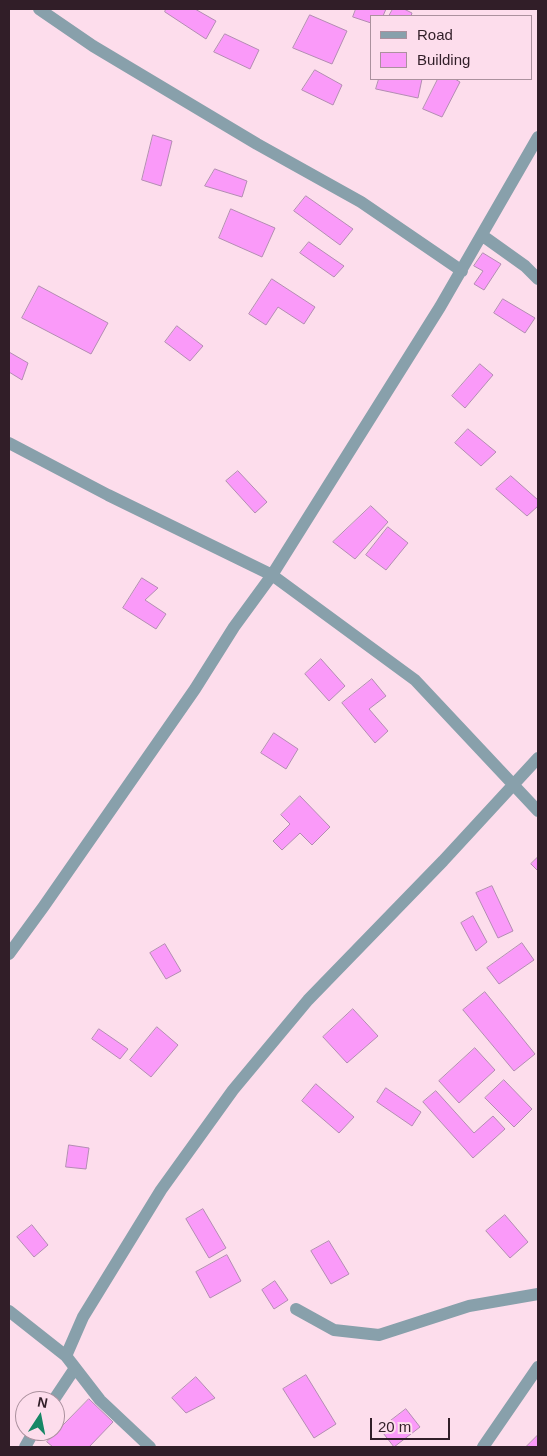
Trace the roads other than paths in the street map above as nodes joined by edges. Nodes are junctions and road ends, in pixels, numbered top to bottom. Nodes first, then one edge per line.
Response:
1 (39, 9) edge
2 (538, 137) edge
3 (483, 236) junction
4 (462, 271) junction
5 (538, 279) edge
6 (9, 443) edge
7 (272, 575) junction
8 (538, 758) edge
9 (514, 786) junction
10 (538, 811) edge
11 (9, 954) edge
12 (538, 1294) edge
13 (296, 1309) dead end
14 (9, 1311) edge
15 (66, 1356) junction
16 (538, 1367) edge
17 (76, 1368) junction
18 (60, 1391) edge
19 (150, 1447) edge
20 (483, 1447) edge

1 - 4 street
2 - 3 street
3 - 4 street
3 - 5 street
4 - 7 street
6 - 7 street
7 - 9 street
7 - 11 street
8 - 9 street
9 - 10 street
9 - 15 street
12 - 13 street
14 - 15 street
15 - 17 street
16 - 20 street
17 - 18 street
17 - 19 street

